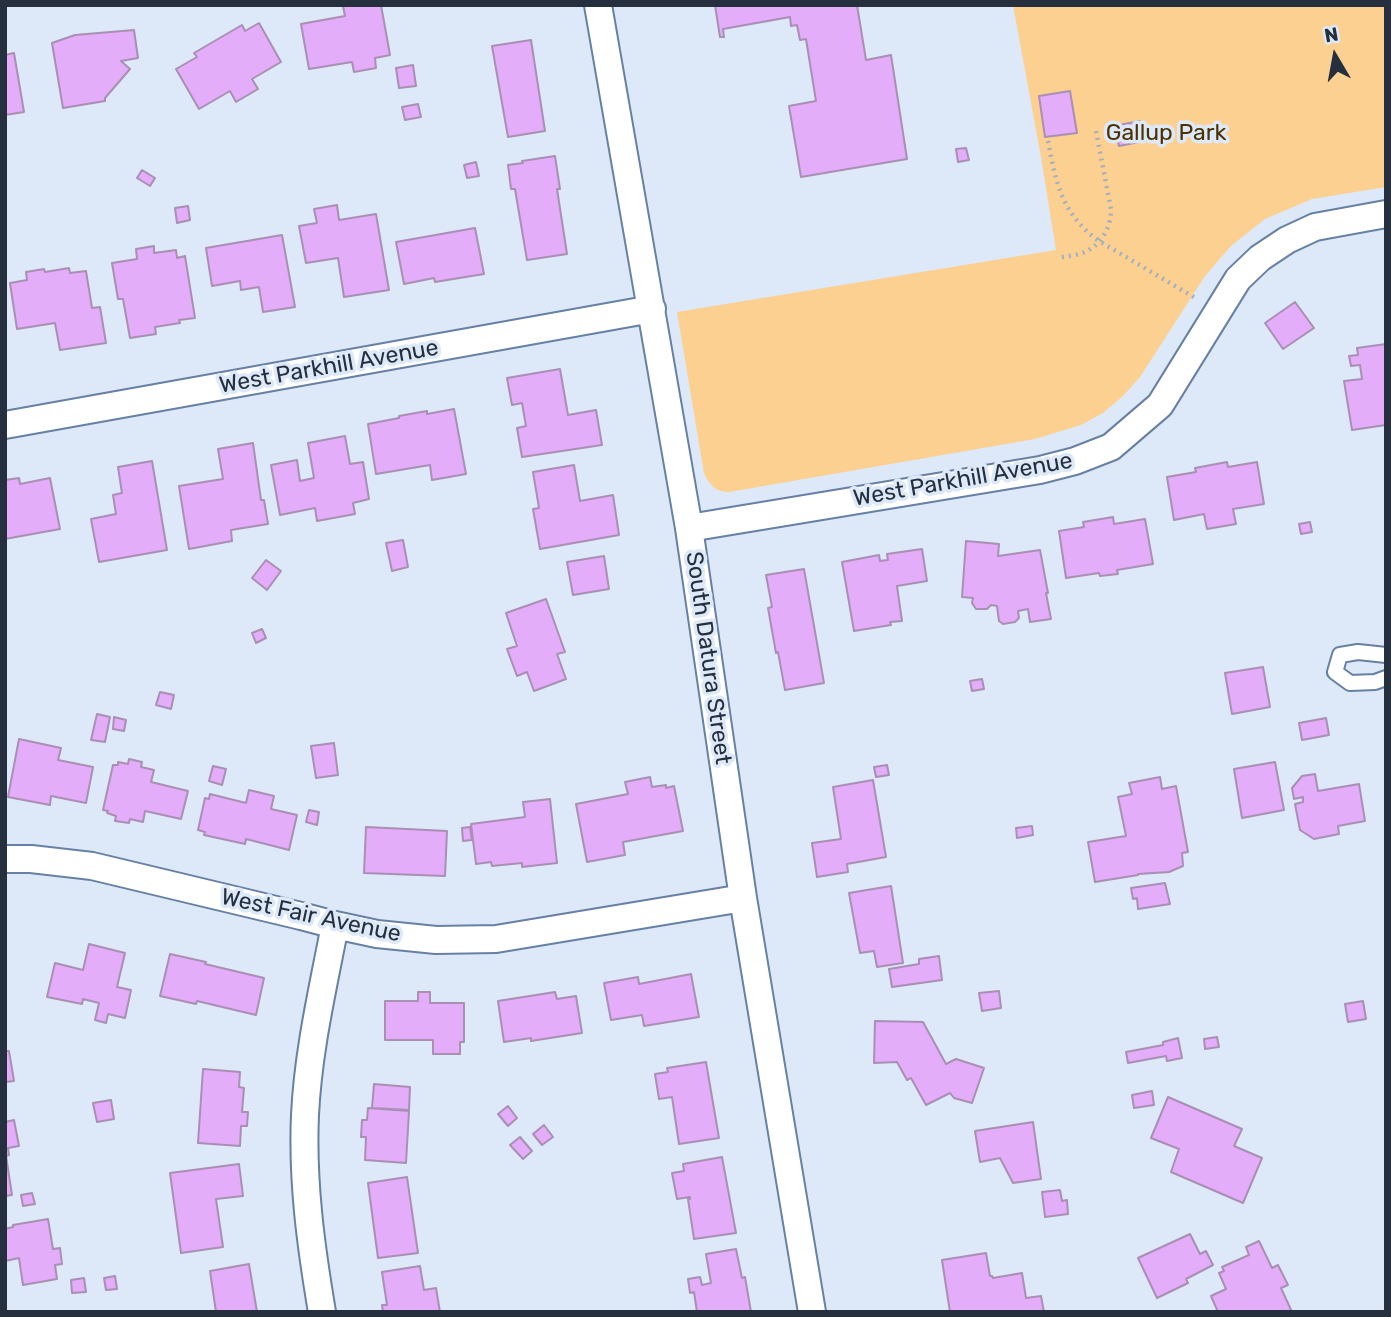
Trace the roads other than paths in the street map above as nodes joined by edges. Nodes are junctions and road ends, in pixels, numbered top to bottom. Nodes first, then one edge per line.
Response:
1 (598, 5) edge
2 (1386, 214) edge
3 (652, 309) junction
4 (5, 425) edge
5 (689, 528) junction
6 (1386, 655) edge
7 (1386, 678) edge
8 (5, 859) edge
9 (743, 898) junction
10 (335, 925) junction
11 (322, 1312) edge
12 (812, 1312) edge

1 - 3 street, South Datura Street
2 - 5 street, West Parkhill Avenue
3 - 4 street, West Parkhill Avenue
3 - 5 street, South Datura Street
5 - 9 street, South Datura Street
6 - 7 lane
8 - 10 street, West Fair Avenue
9 - 10 street, West Fair Avenue
9 - 12 street, South Datura Street
10 - 11 street

